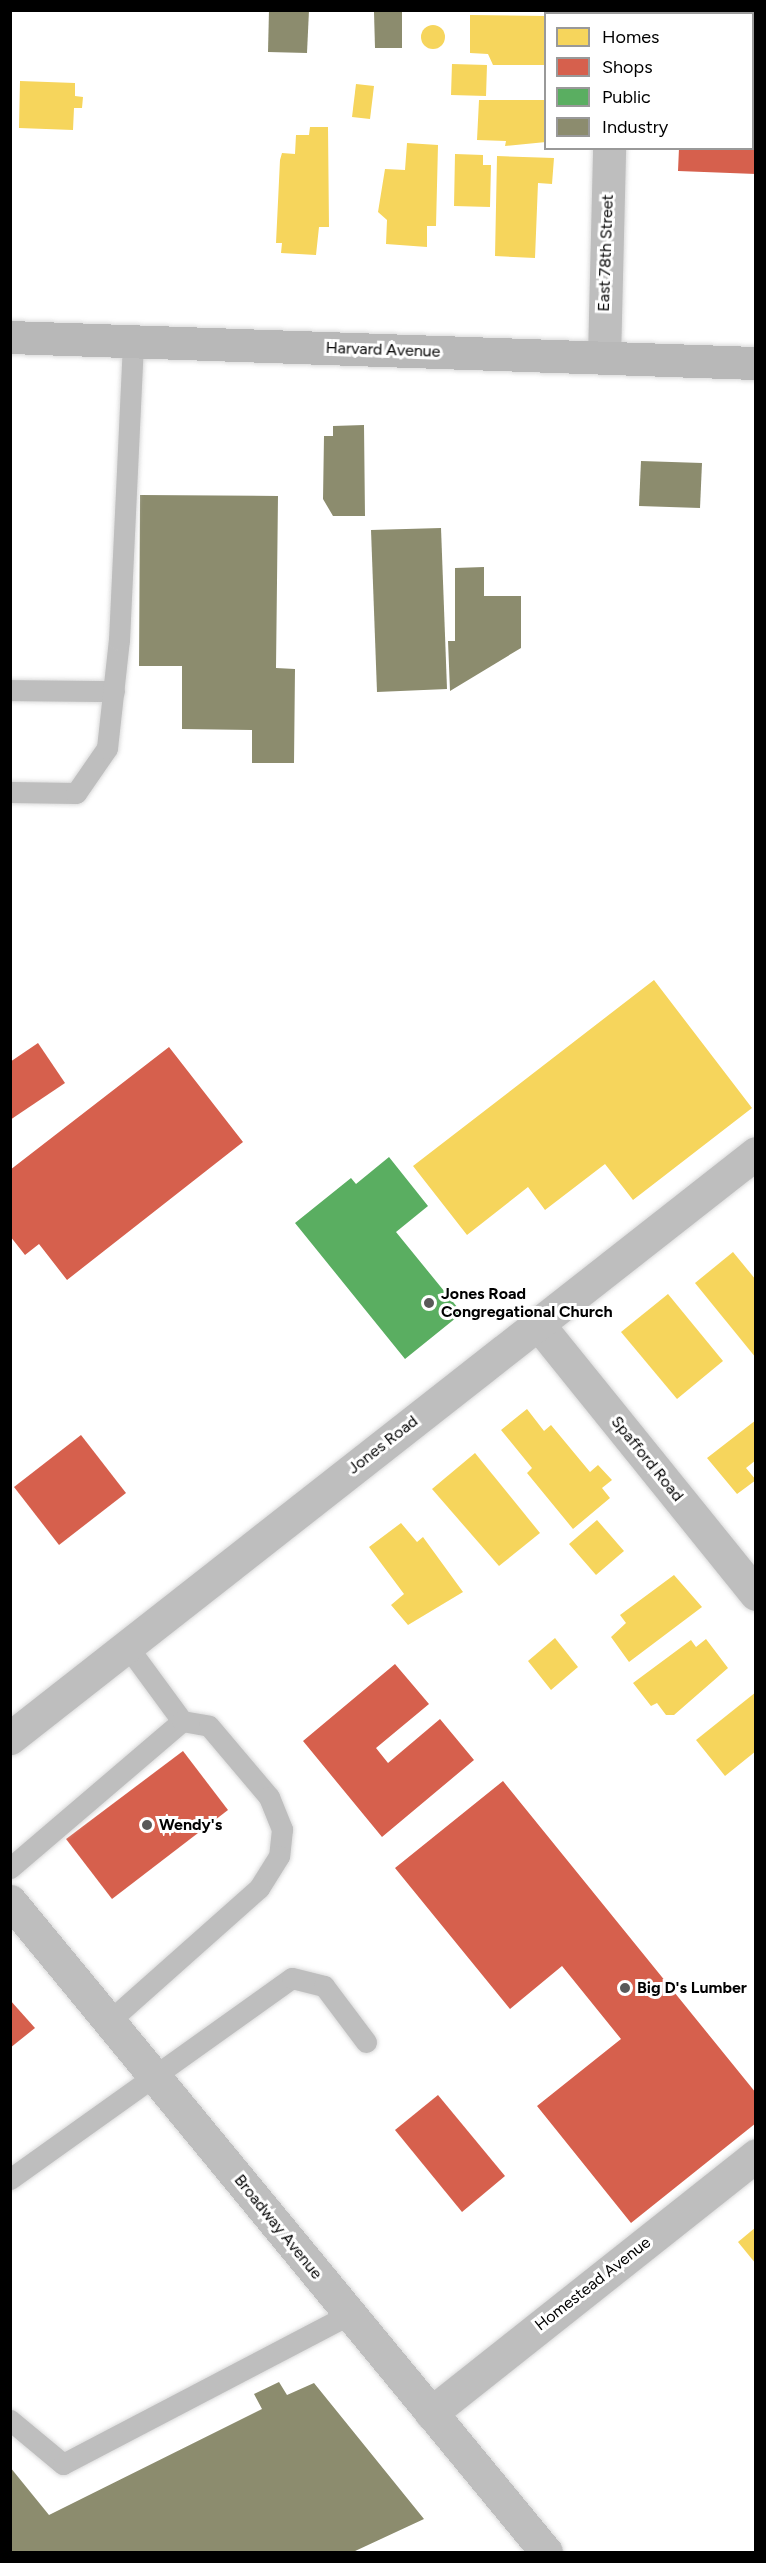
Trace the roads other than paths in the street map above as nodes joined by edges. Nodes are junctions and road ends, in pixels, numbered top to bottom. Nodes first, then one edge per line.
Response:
1 (609, 150) edge
2 (10, 337) edge
3 (133, 342) junction
4 (604, 358) junction
5 (756, 363) edge
6 (10, 690) edge
7 (114, 691) junction
8 (10, 792) edge
9 (756, 1153) edge
10 (538, 1324) junction
11 (756, 1594) edge
12 (128, 1646) junction
13 (182, 1721) junction
14 (10, 1738) edge
15 (10, 1868) edge
16 (10, 1901) edge
17 (109, 2021) junction
18 (366, 2042) dead end
19 (156, 2078) junction
20 (756, 2155) edge
21 (10, 2179) edge
22 (350, 2314) junction
23 (431, 2413) junction
24 (10, 2421) edge
25 (546, 2553) edge

1 - 4 street, East 78th Street
2 - 3 main road, Harvard Avenue
3 - 4 main road, Harvard Avenue
3 - 7 lane
4 - 5 main road, Harvard Avenue
6 - 7 lane
7 - 8 lane
9 - 10 street, Jones Road
10 - 11 street, Spafford Road
10 - 12 street, Jones Road
12 - 13 lane
12 - 14 street, Jones Road
13 - 15 lane
13 - 17 lane
16 - 17 street, Broadway Avenue
17 - 19 street, Broadway Avenue
18 - 19 lane
19 - 21 lane
19 - 22 street, Broadway Avenue
20 - 23 street, Homestead Avenue
22 - 23 street, Broadway Avenue
22 - 24 lane
23 - 25 street, Broadway Avenue

